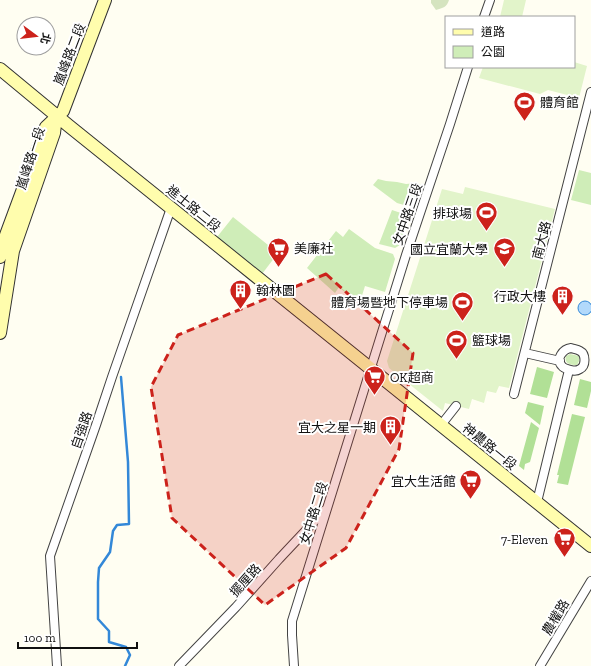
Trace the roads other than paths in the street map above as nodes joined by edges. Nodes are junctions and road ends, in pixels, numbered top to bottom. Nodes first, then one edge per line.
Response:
1 (105, 0) edge
2 (490, 0) edge
3 (484, 16) edge
4 (468, 68) edge
5 (0, 69) edge
6 (591, 92) edge
7 (56, 116) junction
8 (172, 208) junction
9 (0, 257) edge
10 (0, 333) edge
11 (525, 352) junction
12 (560, 361) junction
13 (370, 368) junction
14 (570, 370) junction
15 (514, 394) dead end
16 (456, 406) dead end
17 (442, 425) junction
18 (537, 502) junction
19 (327, 508) junction
20 (591, 546) edge
21 (591, 581) edge
22 (57, 666) edge
23 (179, 666) edge
24 (294, 666) edge
25 (540, 666) edge

1 - 7 street, 嵐峰路二段
2 - 3 street
4 - 13 street, 女中路三段
5 - 7 street, 進士路二段
6 - 11 street, 南大路
7 - 8 street, 進士路二段
7 - 9 street, 嵐峰路一段
7 - 10 street, 嵐峰路一段
8 - 13 street, 進士路二段
8 - 22 street, 自強路
11 - 12 street
11 - 15 street, 南大路
12 - 14 street
12 - 14 street
13 - 17 street, 神農路一段
13 - 19 street, 女中路二段
14 - 18 street
16 - 17 street
17 - 18 street, 神農路一段
18 - 20 street, 神農路一段
19 - 23 street, 擺厘路
19 - 24 street, 女中路二段
21 - 25 street, 農權路

